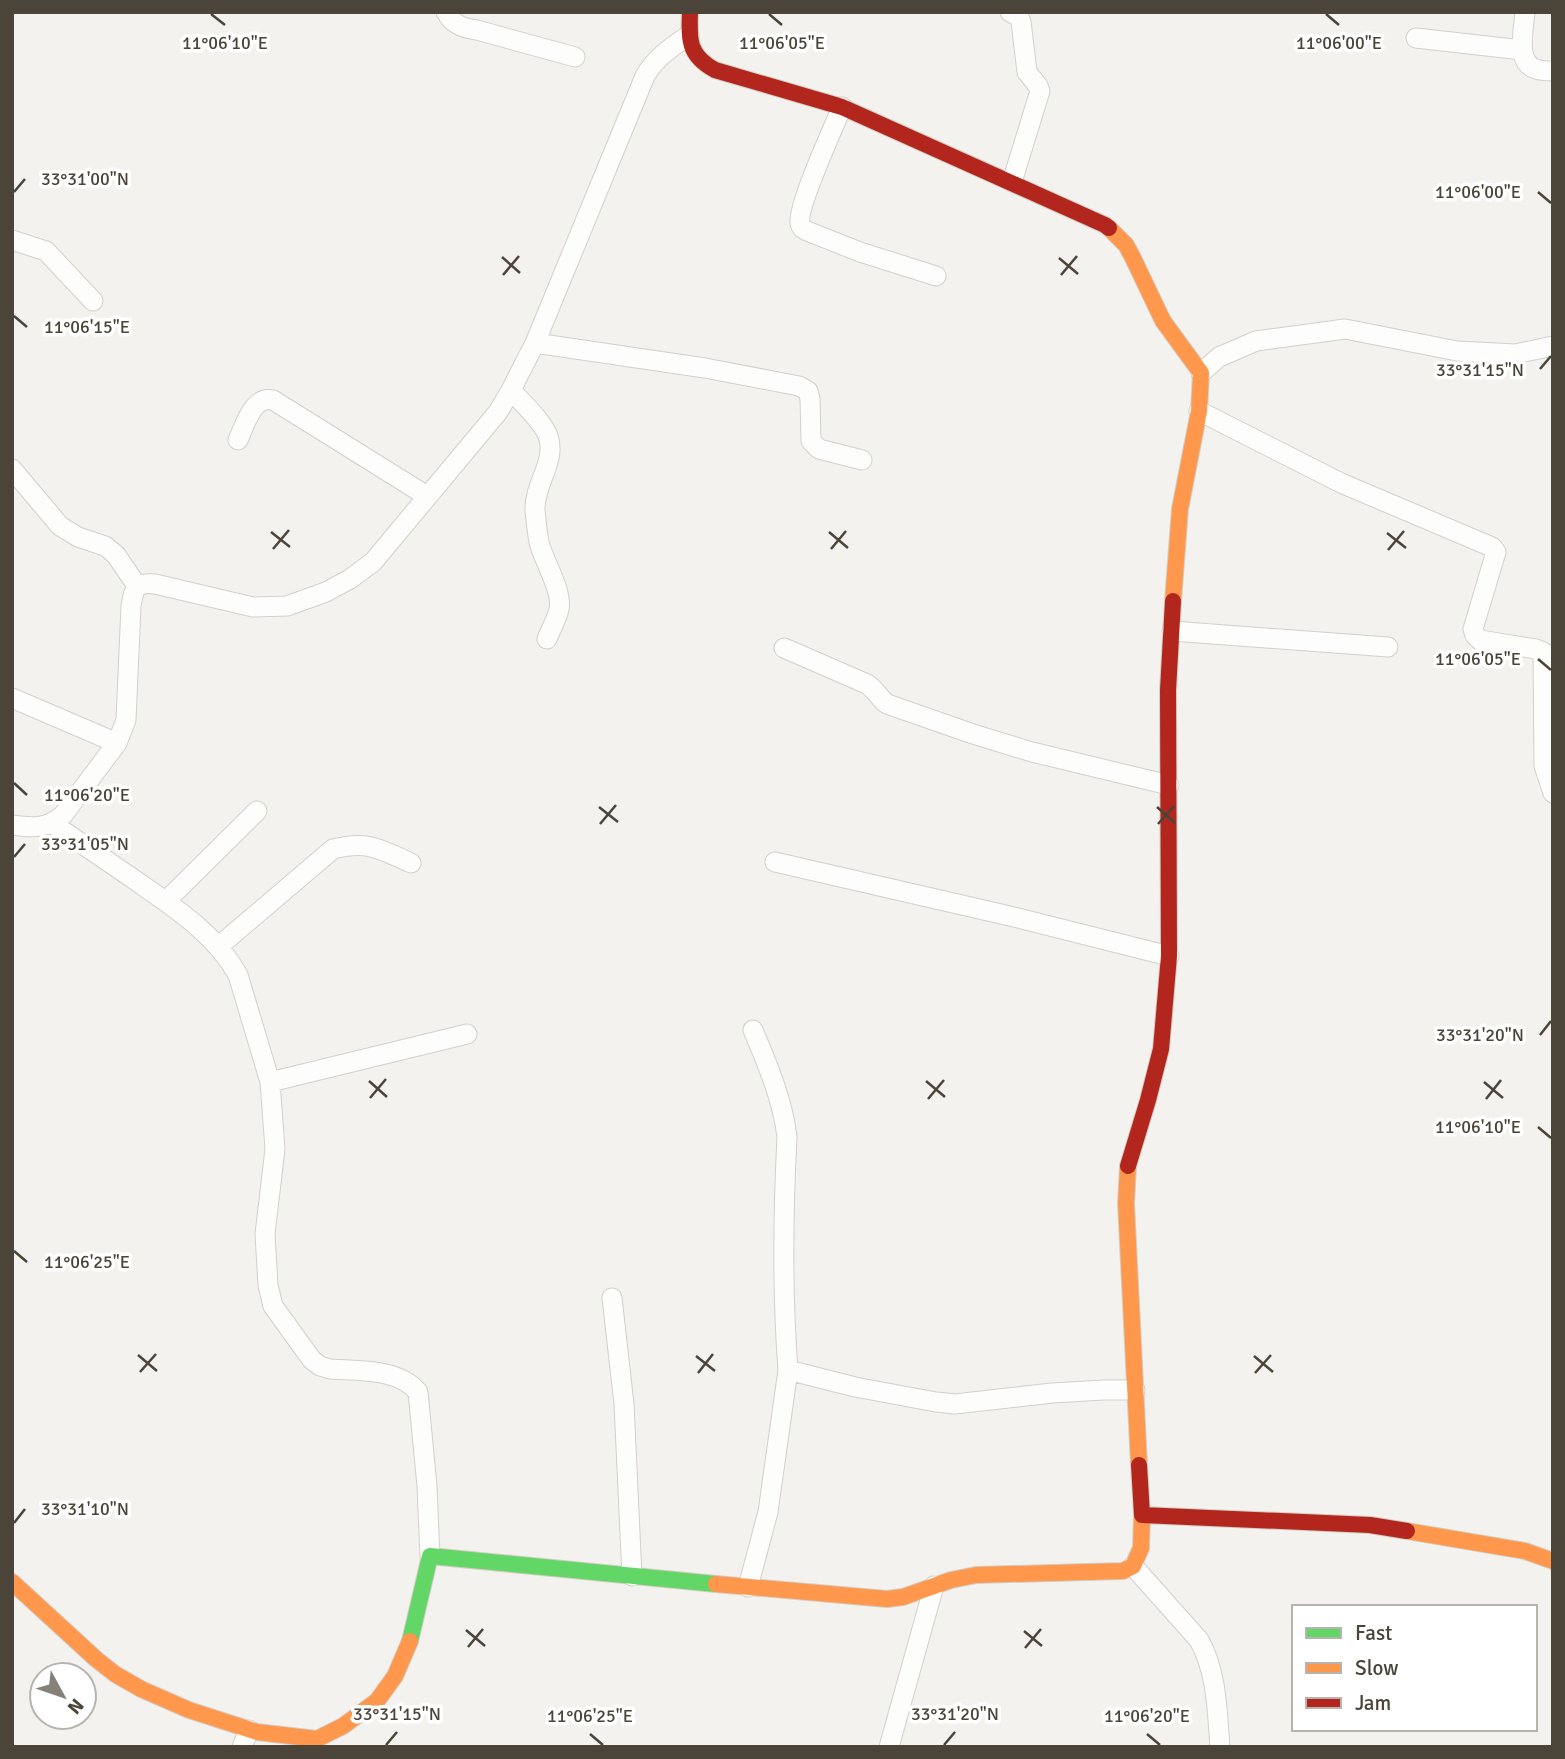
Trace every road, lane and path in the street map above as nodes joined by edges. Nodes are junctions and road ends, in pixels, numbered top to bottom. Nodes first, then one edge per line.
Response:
1 (446, 12) edge
2 (690, 12) edge
3 (1010, 12) edge
4 (1525, 12) edge
5 (689, 35) junction
6 (1416, 38) dead end
7 (1522, 50) junction
8 (575, 57) dead end
9 (1553, 71) edge
10 (842, 107) junction
11 (1012, 182) junction
12 (12, 240) edge
13 (936, 276) dead end
14 (93, 301) dead end
15 (535, 343) junction
16 (1553, 346) edge
17 (1202, 373) junction
18 (511, 390) junction
19 (1199, 411) junction
20 (238, 440) dead end
21 (862, 460) dead end
22 (12, 469) edge
23 (427, 496) junction
24 (137, 586) junction
25 (1172, 631) junction
26 (547, 639) dead end
27 (1388, 647) dead end
28 (784, 648) dead end
29 (12, 698) edge
30 (117, 743) junction
31 (1169, 785) junction
32 (1553, 793) edge
33 (257, 811) dead end
34 (53, 824) junction
35 (12, 825) edge
36 (775, 862) dead end
37 (411, 863) dead end
38 (166, 901) junction
39 (219, 946) junction
40 (1169, 956) junction
41 (753, 1030) dead end
42 (467, 1034) dead end
43 (271, 1082) junction
44 (612, 1298) dead end
45 (788, 1370) junction
46 (1135, 1390) junction
47 (1142, 1515) junction
48 (430, 1556) junction
49 (1553, 1561) edge
50 (1133, 1566) junction
51 (632, 1576) junction
52 (12, 1582) edge
53 (934, 1586) junction
54 (748, 1587) junction
55 (246, 1738) edge
56 (889, 1747) edge
57 (1220, 1747) edge

1 - 8 street
2 - 5 street
3 - 11 street
4 - 7 street
5 - 10 street
5 - 15 street
6 - 7 street
7 - 9 street
10 - 11 street
10 - 13 street
11 - 17 street
12 - 14 street
15 - 18 street
15 - 21 street
16 - 17 street
17 - 19 street
18 - 23 street
18 - 26 street
19 - 25 street
19 - 32 street
20 - 23 street
22 - 24 street
23 - 24 street
24 - 30 street
25 - 27 street
25 - 31 street
28 - 31 street
29 - 30 street
30 - 34 street
31 - 40 street
33 - 38 street
34 - 35 street
34 - 38 street
36 - 40 street
37 - 39 street
38 - 39 street
39 - 43 street
40 - 46 street
41 - 45 street
42 - 43 street
43 - 48 street
44 - 51 street
45 - 46 street
45 - 54 street
46 - 47 street
47 - 49 street
47 - 50 street
48 - 51 street
48 - 55 street
50 - 53 street
50 - 57 street
51 - 54 street
52 - 55 street
53 - 54 street
53 - 56 street

